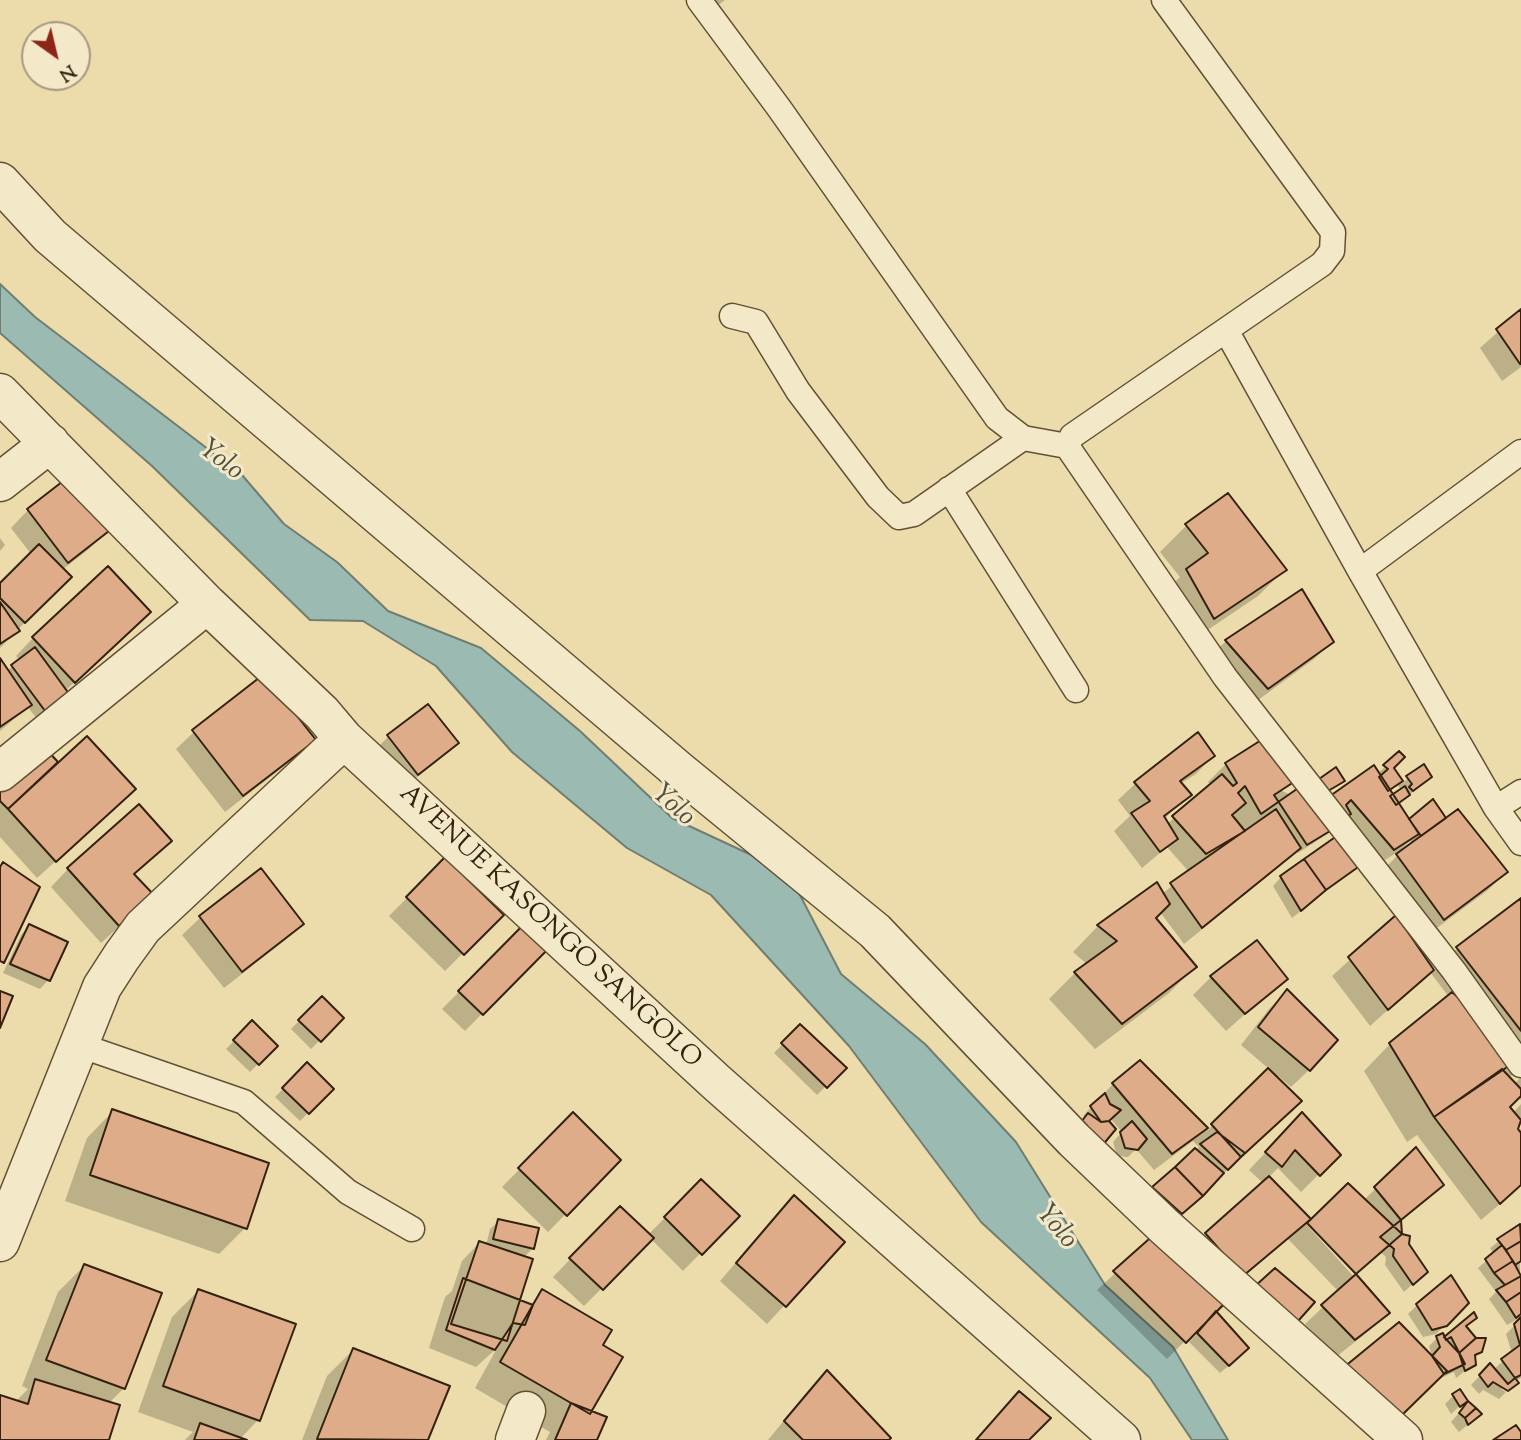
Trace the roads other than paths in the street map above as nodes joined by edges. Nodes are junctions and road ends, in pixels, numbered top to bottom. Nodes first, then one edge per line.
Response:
1 (699, 0) edge
2 (1164, 0) edge
3 (0, 182) edge
4 (732, 316) dead end
5 (1227, 332) junction
6 (0, 393) edge
7 (1023, 438) junction
8 (50, 443) junction
9 (1067, 446) junction
10 (1521, 452) edge
11 (0, 482) edge
12 (949, 489) junction
13 (1360, 571) junction
14 (207, 604) junction
15 (1076, 690) dead end
16 (344, 739) junction
17 (0, 772) edge
18 (1521, 792) edge
19 (1496, 808) junction
20 (1521, 843) edge
21 (79, 1045) junction
22 (1521, 1065) edge
23 (12, 1172) edge
24 (412, 1228) dead end
25 (0, 1242) edge
26 (1121, 1440) edge
27 (1404, 1440) edge

1 - 7 lane
2 - 5 lane
3 - 27 street
4 - 12 lane
5 - 9 lane
5 - 13 lane
6 - 8 street, AVENUE KASONGO SANGOLO
7 - 9 lane
7 - 12 lane
8 - 11 street
8 - 14 street, AVENUE KASONGO SANGOLO
9 - 22 lane
10 - 13 lane
12 - 15 lane
13 - 19 lane
14 - 16 street, AVENUE KASONGO SANGOLO
14 - 17 street
16 - 21 street
16 - 26 street, AVENUE KASONGO SANGOLO
18 - 19 lane
19 - 20 lane
21 - 23 street
21 - 24 lane
23 - 25 street

